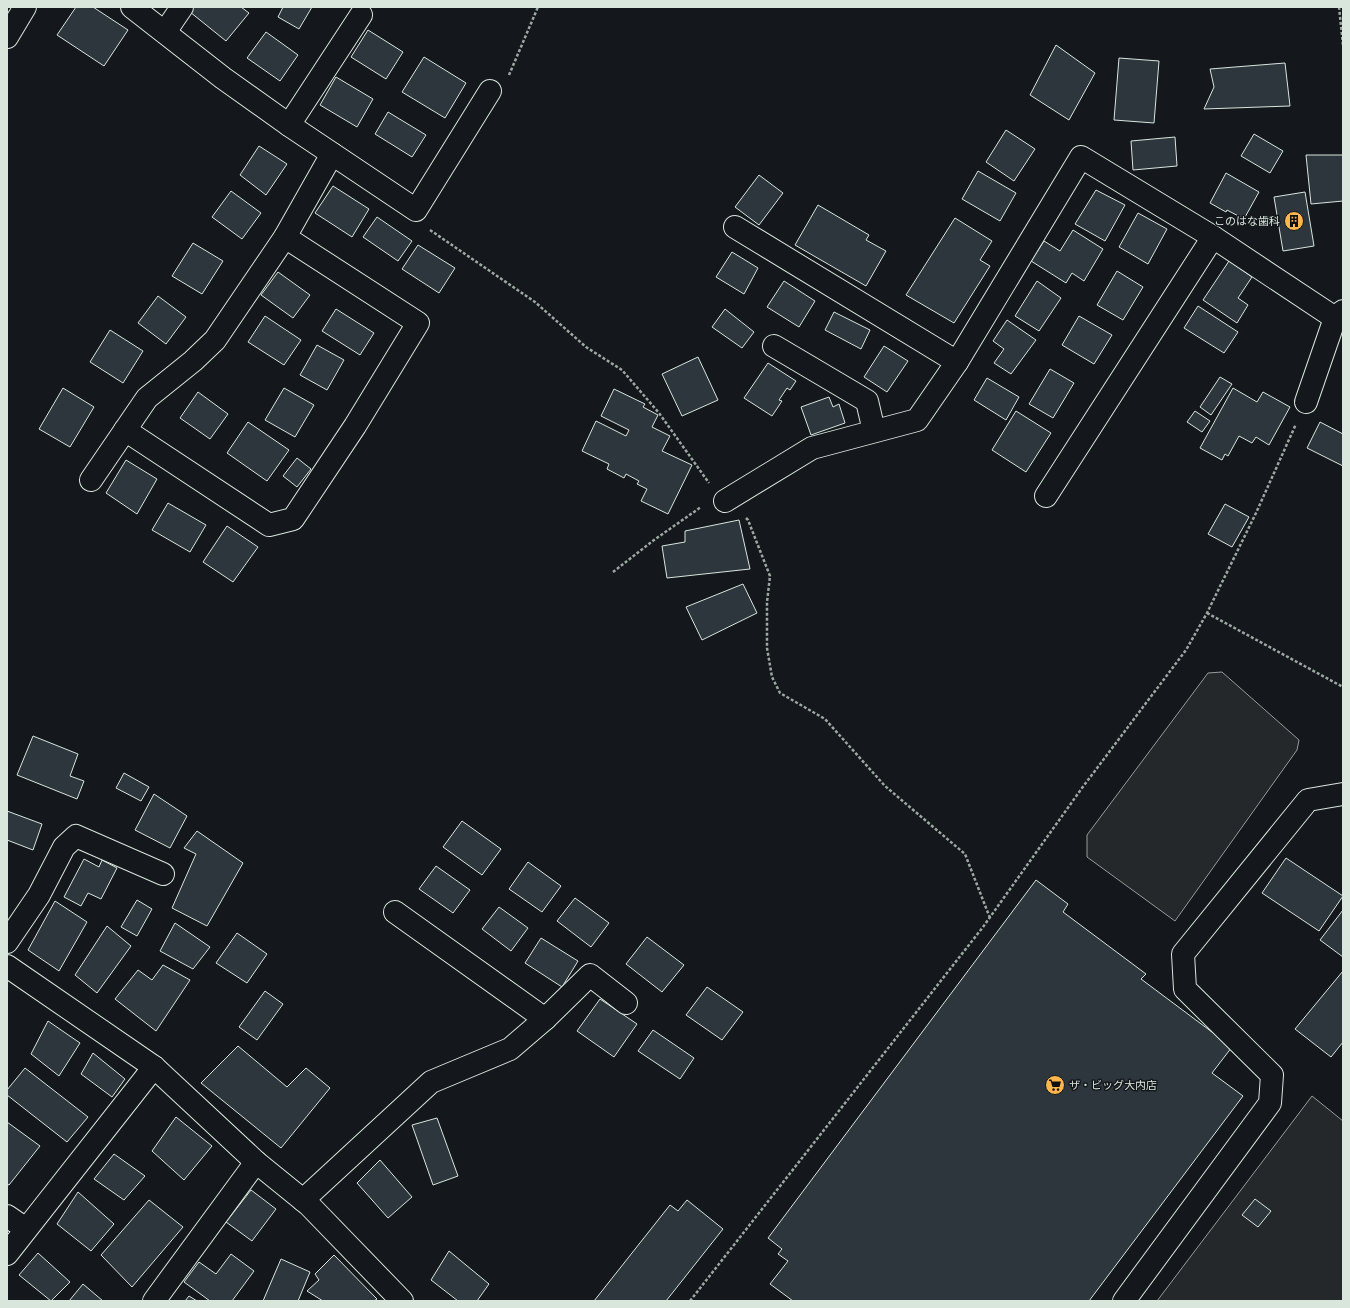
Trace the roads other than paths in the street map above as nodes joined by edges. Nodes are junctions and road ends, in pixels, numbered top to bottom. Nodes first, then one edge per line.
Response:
1 (25, 7) edge
2 (132, 7) edge
3 (182, 7) edge
4 (361, 15) dead end
5 (164, 32) junction
6 (7, 37) edge
7 (490, 91) road end
8 (289, 125) junction
9 (332, 154) junction
10 (735, 227) dead end
11 (1212, 236) junction
12 (285, 237) junction
13 (1339, 314) edge
14 (774, 346) dead end
15 (956, 362) junction
16 (1306, 402) road end
17 (125, 430) junction
18 (874, 431) junction
19 (91, 480) dead end
20 (1046, 496) dead end
21 (724, 501) road end
22 (1343, 794) edge
23 (163, 874) dead end
24 (395, 912) dead end
25 (7, 942) edge
26 (7, 966) edge
27 (626, 1003) dead end
28 (545, 1020) junction
29 (154, 1067) junction
30 (256, 1162) junction
31 (303, 1200) junction
32 (7, 1216) edge
33 (26, 1229) junction
34 (7, 1254) edge
35 (154, 1301) edge
36 (402, 1301) edge
37 (1124, 1301) edge

1 - 6 street
2 - 5 street
3 - 5 street
4 - 8 street
5 - 8 street
7 - 9 street
8 - 9 street
9 - 12 street
10 - 15 street
11 - 13 street
11 - 15 street
11 - 20 street
12 - 17 street
12 - 17 street
13 - 16 street
14 - 18 street
15 - 18 street
17 - 19 street
18 - 21 street
22 - 37 street
23 - 25 street
24 - 28 street
26 - 29 street
27 - 28 street
28 - 31 street
29 - 30 street
29 - 33 street
30 - 31 street
30 - 35 street
31 - 36 street
32 - 33 street
33 - 34 street

